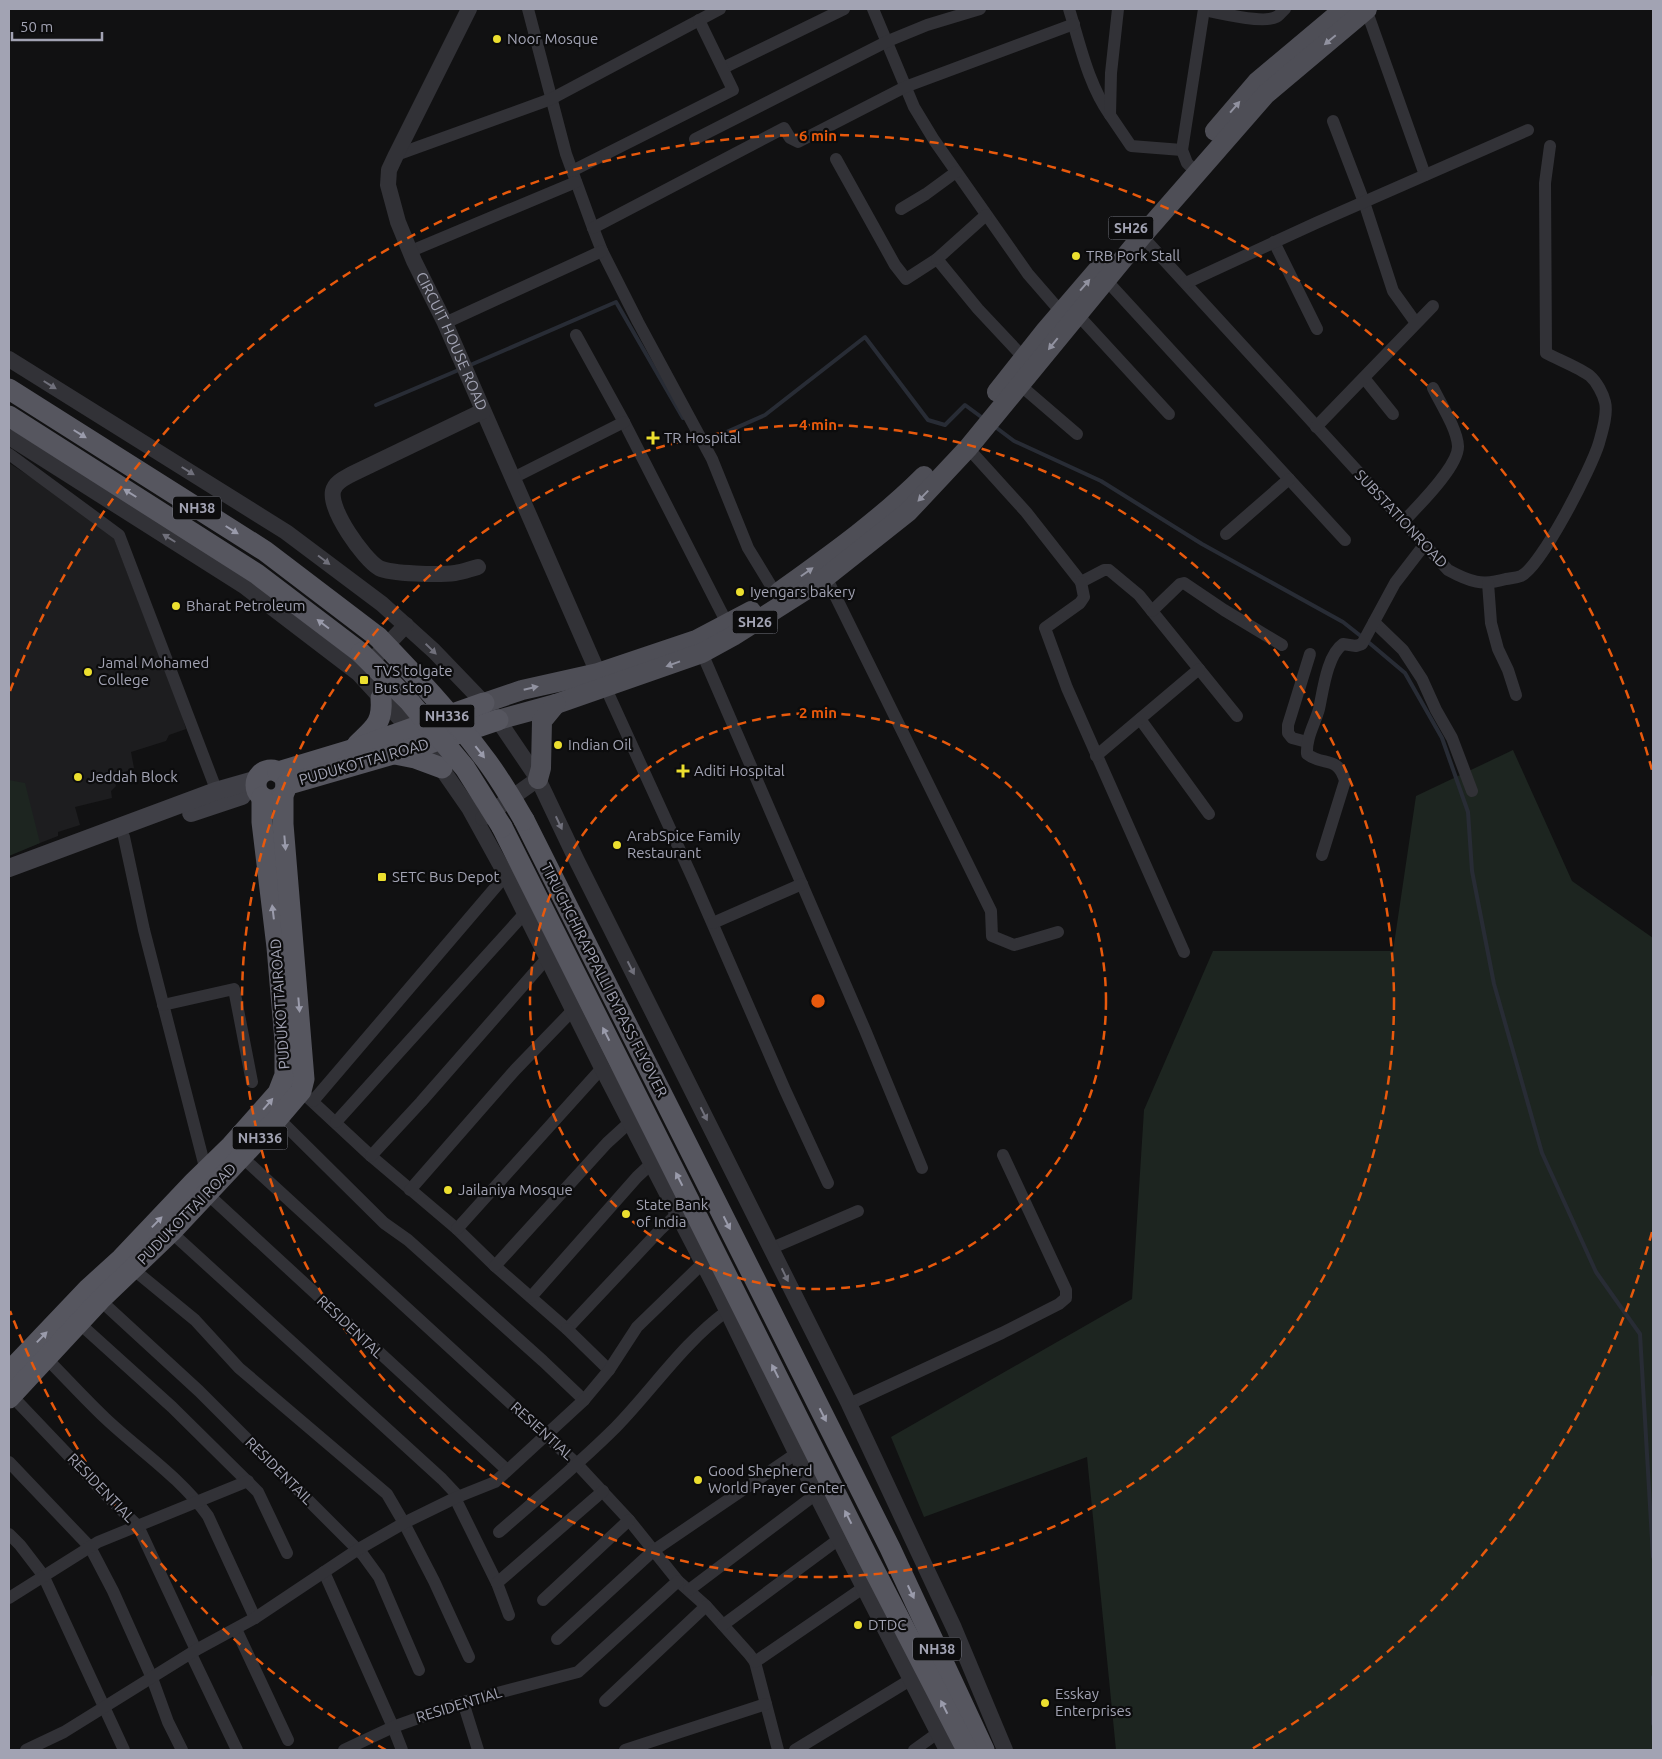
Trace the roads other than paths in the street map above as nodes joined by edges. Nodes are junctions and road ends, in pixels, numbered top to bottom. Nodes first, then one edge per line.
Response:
1 (469, 9) edge
2 (529, 9) edge
3 (720, 9) edge
4 (844, 9) edge
5 (874, 9) edge
6 (980, 9) edge
7 (1070, 9) edge
8 (1118, 9) edge
9 (1285, 9) edge
10 (1344, 9) edge
11 (1366, 9) edge
12 (1204, 10) edge
13 (700, 20) junction
14 (1074, 24) junction
15 (888, 41) junction
16 (723, 68) junction
17 (905, 87) junction
18 (551, 99) junction
19 (1110, 115) junction
20 (1332, 121) dead end
21 (1528, 130) dead end
22 (695, 139) dead end
23 (1550, 146) dead end
24 (396, 155) junction
25 (836, 159) dead end
26 (1188, 162) junction
27 (956, 172) junction
28 (1425, 175) junction
29 (574, 177) junction
30 (1364, 202) junction
31 (901, 209) dead end
32 (986, 215) junction
33 (593, 228) junction
34 (1142, 236) junction
35 (1274, 242) junction
36 (411, 251) junction
37 (602, 251) junction
38 (937, 259) junction
39 (1107, 281) junction
40 (1186, 283) junction
41 (1433, 306) dead end
42 (1069, 314) junction
43 (445, 323) junction
44 (1416, 323) junction
45 (1317, 329) dead end
46 (576, 335) dead end
47 (1024, 358) junction
48 (9, 359) edge
49 (1364, 378) junction
50 (1010, 386) junction
51 (1433, 388) dead end
52 (9, 390) edge
53 (484, 410) junction
54 (1169, 414) dead end
55 (1393, 414) dead end
56 (9, 416) edge
57 (624, 422) junction
58 (1316, 427) junction
59 (1077, 434) dead end
60 (9, 437) edge
61 (968, 439) junction
62 (9, 454) edge
63 (513, 478) junction
64 (1288, 478) junction
65 (1404, 522) junction
66 (1226, 534) dead end
67 (1345, 540) dead end
68 (1425, 544) junction
69 (478, 567) dead end
70 (826, 577) junction
71 (1081, 582) junction
72 (1488, 583) junction
73 (776, 594) junction
74 (1152, 611) junction
75 (406, 625) junction
76 (1372, 626) junction
77 (730, 630) junction
78 (1282, 645) dead end
79 (702, 653) junction
80 (1310, 654) dead end
81 (1199, 669) junction
82 (358, 674) junction
83 (602, 680) junction
84 (1516, 695) dead end
85 (381, 698) junction
86 (484, 703) junction
87 (556, 704) junction
88 (1237, 716) dead end
89 (1140, 719) junction
90 (498, 720) junction
91 (417, 737) junction
92 (1307, 742) junction
93 (351, 750) junction
94 (393, 753) junction
95 (1096, 756) junction
96 (320, 767) junction
97 (442, 768) junction
98 (538, 779) junction
99 (282, 784) junction
100 (259, 789) junction
101 (1472, 790) dead end
102 (218, 797) junction
103 (1209, 814) dead end
104 (477, 822) junction
105 (124, 837) junction
106 (78, 847) junction
107 (1322, 855) dead end
108 (9, 868) edge
109 (506, 875) junction
110 (9, 881) edge
111 (802, 884) junction
112 (525, 913) junction
113 (713, 923) junction
114 (1058, 932) dead end
115 (1184, 952) dead end
116 (548, 957) junction
117 (163, 1005) junction
118 (573, 1010) junction
119 (602, 1068) junction
120 (252, 1082) dead end
121 (307, 1096) junction
122 (278, 1118) junction
123 (336, 1122) junction
124 (630, 1122) junction
125 (1003, 1155) dead end
126 (371, 1156) junction
127 (242, 1157) junction
128 (652, 1164) junction
129 (922, 1168) dead end
130 (202, 1182) junction
131 (828, 1183) dead end
132 (410, 1190) junction
133 (858, 1211) dead end
134 (678, 1213) junction
135 (457, 1229) junction
136 (172, 1232) junction
137 (772, 1248) junction
138 (703, 1263) junction
139 (495, 1266) junction
140 (133, 1269) junction
141 (530, 1297) junction
142 (100, 1300) junction
143 (727, 1311) junction
144 (79, 1323) junction
145 (567, 1329) junction
146 (46, 1358) junction
147 (609, 1370) junction
148 (9, 1372) edge
149 (10, 1396) edge
150 (584, 1400) junction
151 (849, 1404) junction
152 (545, 1434) junction
153 (797, 1453) junction
154 (9, 1462) edge
155 (577, 1464) junction
156 (507, 1470) junction
157 (248, 1481) junction
158 (603, 1491) junction
159 (816, 1494) junction
160 (457, 1497) junction
161 (198, 1502) junction
162 (629, 1520) junction
163 (404, 1523) junction
164 (138, 1526) junction
165 (499, 1532) dead end
166 (9, 1534) edge
167 (839, 1539) junction
168 (90, 1547) junction
169 (357, 1550) junction
170 (653, 1551) junction
171 (287, 1553) dead end
172 (324, 1572) junction
173 (43, 1575) junction
174 (678, 1581) junction
175 (497, 1583) junction
176 (863, 1588) junction
177 (689, 1590) junction
178 (9, 1598) edge
179 (543, 1600) dead end
180 (706, 1606) junction
181 (509, 1615) dead end
182 (256, 1618) junction
183 (723, 1625) junction
184 (236, 1629) junction
185 (557, 1639) dead end
186 (194, 1652) junction
187 (469, 1658) dead end
188 (755, 1662) junction
189 (419, 1670) dead end
190 (152, 1678) junction
191 (910, 1680) junction
192 (606, 1701) dead end
193 (462, 1702) junction
194 (766, 1704) junction
195 (104, 1708) junction
196 (393, 1727) junction
197 (939, 1732) junction
198 (288, 1740) dead end
199 (26, 1750) edge
200 (124, 1750) edge
201 (182, 1750) edge
202 (237, 1750) edge
203 (344, 1750) edge
204 (402, 1750) edge
205 (478, 1750) edge
206 (625, 1750) edge
207 (778, 1750) edge
208 (795, 1750) edge
209 (914, 1750) edge
210 (947, 1750) edge
211 (967, 1750) edge
212 (984, 1750) edge
213 (1005, 1750) edge

1 - 24 street, CIRCUIT HOUSE ROAD
2 - 18 street
3 - 13 street
4 - 16 street
5 - 15 street
6 - 15 street
7 - 14 street
8 - 19 street
9 - 12 street
26 -> 10 main road, SH26
11 -> 26 main road, SH26
11 - 28 street
12 - 26 street
13 - 16 street
13 - 18 street
14 - 17 street
14 - 19 street
15 - 17 street
15 - 22 street
16 - 29 street
17 - 27 street
17 - 33 street
18 - 24 street
18 - 29 street
19 - 26 street
20 - 30 street
21 - 28 street
23 - 72 street, SUBSTATIONROAD
24 - 36 street, CIRCUIT HOUSE ROAD
25 - 38 street
26 - 34 main road, SH26
42 -> 26 main road, SH26
27 - 31 street
27 - 32 street
28 - 30 street
29 - 33 street
29 - 36 street
30 - 35 street
30 - 44 street
32 - 38 street
32 - 42 street
33 - 37 street
34 - 39 main road, SH26
34 - 40 street, SUBSTATIONROAD
35 - 40 street
35 - 45 street
36 - 43 street, CIRCUIT HOUSE ROAD
37 - 43 street
37 - 73 street
38 - 47 street
39 - 42 main road, SH26
39 - 64 street
40 - 58 street, SUBSTATIONROAD
41 - 44 street
42 - 47 main road, SH26
42 -> 50 main road, SH26
42 - 54 street
43 - 53 street, CIRCUIT HOUSE ROAD
44 - 49 street
46 - 57 street
47 - 50 main road, SH26
48 -> 75 street
49 - 55 street
49 - 58 street
50 - 59 street
50 - 61 main road, SH26
51 - 65 street
52 -> 212 highway, TIRUCHCHIRAPPALLI BYPASS FLYOVER / NH38, bridge
53 - 63 street, CIRCUIT HOUSE ROAD
53 - 69 street
211 -> 56 highway, TIRUCHCHIRAPPALLI BYPASS FLYOVER / NH38, bridge
57 - 63 street
57 - 77 street
58 - 65 street, SUBSTATIONROAD
82 -> 60 street
61 -> 70 main road, SH26
61 - 71 street
73 -> 61 main road, SH26
62 - 102 street
63 - 83 street, CIRCUIT HOUSE ROAD
64 - 66 street
64 - 67 street
65 - 68 street, SUBSTATIONROAD
68 - 72 street, SUBSTATIONROAD
68 - 76 street
70 - 77 main road, SH26
70 - 114 street
71 - 74 street
71 - 95 street
72 - 84 street
73 - 77 main road, SH26
74 - 78 street
74 - 81 street
75 - 82 street
75 -> 86 street
76 - 92 street
76 - 101 street
77 - 79 main road, SH26
77 - 83 main road, SH26
79 -> 83 main road, SH26
79 - 111 street
80 - 92 street
81 - 88 street
81 - 89 street
82 - 85 street
86 -> 83 main road, SH26
83 - 87 main road, SH26
83 - 113 street
85 - 91 street
85 - 93 highway
86 - 90 street
86 - 91 highway, PUDUKOTTAI ROAD / NH336
87 - 90 main road, SH26
87 - 98 main road
89 - 95 street
89 - 103 street
90 - 91 highway, PUDUKOTTAI ROAD / NH336
90 - 98 street
91 - 93 highway, PUDUKOTTAI ROAD / NH336
91 - 94 highway, PUDUKOTTAI ROAD / NH336
91 - 97 street
92 - 107 street
93 - 96 highway, PUDUKOTTAI ROAD / NH336
94 - 96 highway, PUDUKOTTAI ROAD / NH336
94 - 97 highway
95 - 115 street
96 - 99 highway, PUDUKOTTAI ROAD / NH336
97 - 104 street
98 - 104 street
98 -> 137 street
99 - 100 highway, PUDUKOTTAI ROAD / NH336
99 -> 121 highway, PUDUKOTTAI ROAD
100 - 102 main road
130 -> 100 highway, PUDUKOTTAIROAD / NH336
102 - 105 main road
102 - 106 main road
104 - 109 street
105 - 106 main road
105 - 117 street
106 - 108 main road
106 - 110 main road
109 - 112 street
109 - 121 street
111 - 113 street
111 - 129 street
112 - 116 street
112 - 123 street
113 - 131 street
116 - 118 street
116 - 126 street
117 - 120 street
117 - 130 street
118 - 119 street
118 - 132 street
119 - 124 street
119 - 135 street
121 - 122 highway, PUDUKOTTAI ROAD / NH336
121 - 123 street
122 - 127 highway, PUDUKOTTAI ROAD / NH336
122 - 150 street
123 - 126 street
124 - 128 street
124 - 139 street
125 - 151 street
126 - 132 street
127 - 130 highway, PUDUKOTTAI ROAD / NH336
127 - 152 street, RESIENTIAL
128 - 134 street
128 - 141 street
130 - 136 highway, PUDUKOTTAI ROAD / NH336
148 -> 130 highway, PUDUKOTTAIROAD / NH336
130 - 156 street, RESIDENTAL
132 - 135 street
133 - 137 street
134 - 138 street
134 - 145 street
135 - 139 street
136 - 140 highway, PUDUKOTTAI ROAD / NH336
136 - 160 street
137 -> 151 street
138 - 143 street
138 - 147 street
139 - 141 street
140 - 142 highway, PUDUKOTTAI ROAD / NH336
140 - 163 street
141 - 145 street
142 - 144 highway, PUDUKOTTAI ROAD / NH336
142 - 169 street, RESIDENTAIL
143 - 153 street
143 - 155 street
144 - 146 highway, PUDUKOTTAI ROAD / NH336
144 - 157 street
145 - 147 street
146 - 149 highway, PUDUKOTTAI ROAD / NH336
146 - 161 street
147 - 150 street
149 - 164 street, RESIDENTIAL
150 - 152 street
151 - 213 street
152 - 155 street, RESIENTIAL
152 - 156 street
153 - 159 street
153 - 170 street
154 - 168 street
155 - 158 street, RESIENTIAL
155 - 165 street
156 - 160 street
157 - 161 street
157 - 171 street
158 - 162 street, RESIENTIAL
158 - 175 street
159 - 167 street
159 - 177 street
160 - 163 street
160 - 175 street
161 - 164 street
161 - 182 street
162 - 170 street, RESIENTIAL
162 - 179 street
163 - 169 street
163 - 187 street
164 - 168 street
164 - 186 street, RESIDENTIAL
166 - 173 street
167 - 176 street
167 - 183 street
168 - 173 street
168 - 190 street
169 - 172 street
169 - 189 street, RESIDENTAIL
170 - 174 street, RESIENTIAL
170 - 185 street
172 - 182 street
172 - 196 street
173 - 178 street
173 - 195 street
174 - 177 street, RESIENTIAL
174 - 193 street, RESIDENTIAL
175 - 181 street
176 - 188 street
176 - 191 street
177 - 180 street, RESIENTIAL
180 - 183 street, RESIENTIAL
180 - 192 street
182 - 184 street
183 - 188 street, RESIENTIAL
184 - 186 street
184 - 198 street
186 - 190 street
186 - 202 street, RESIDENTIAL
188 - 194 street, RESIENTIAL
190 - 195 street
190 - 201 street
191 - 197 street
191 - 208 street
193 - 196 street, RESIDENTIAL
193 - 205 street
194 - 206 street
194 - 207 street, RESIENTIAL
195 - 199 street
195 - 200 street
196 - 203 street, RESIDENTIAL
196 - 204 street
197 - 209 street
197 - 210 street

